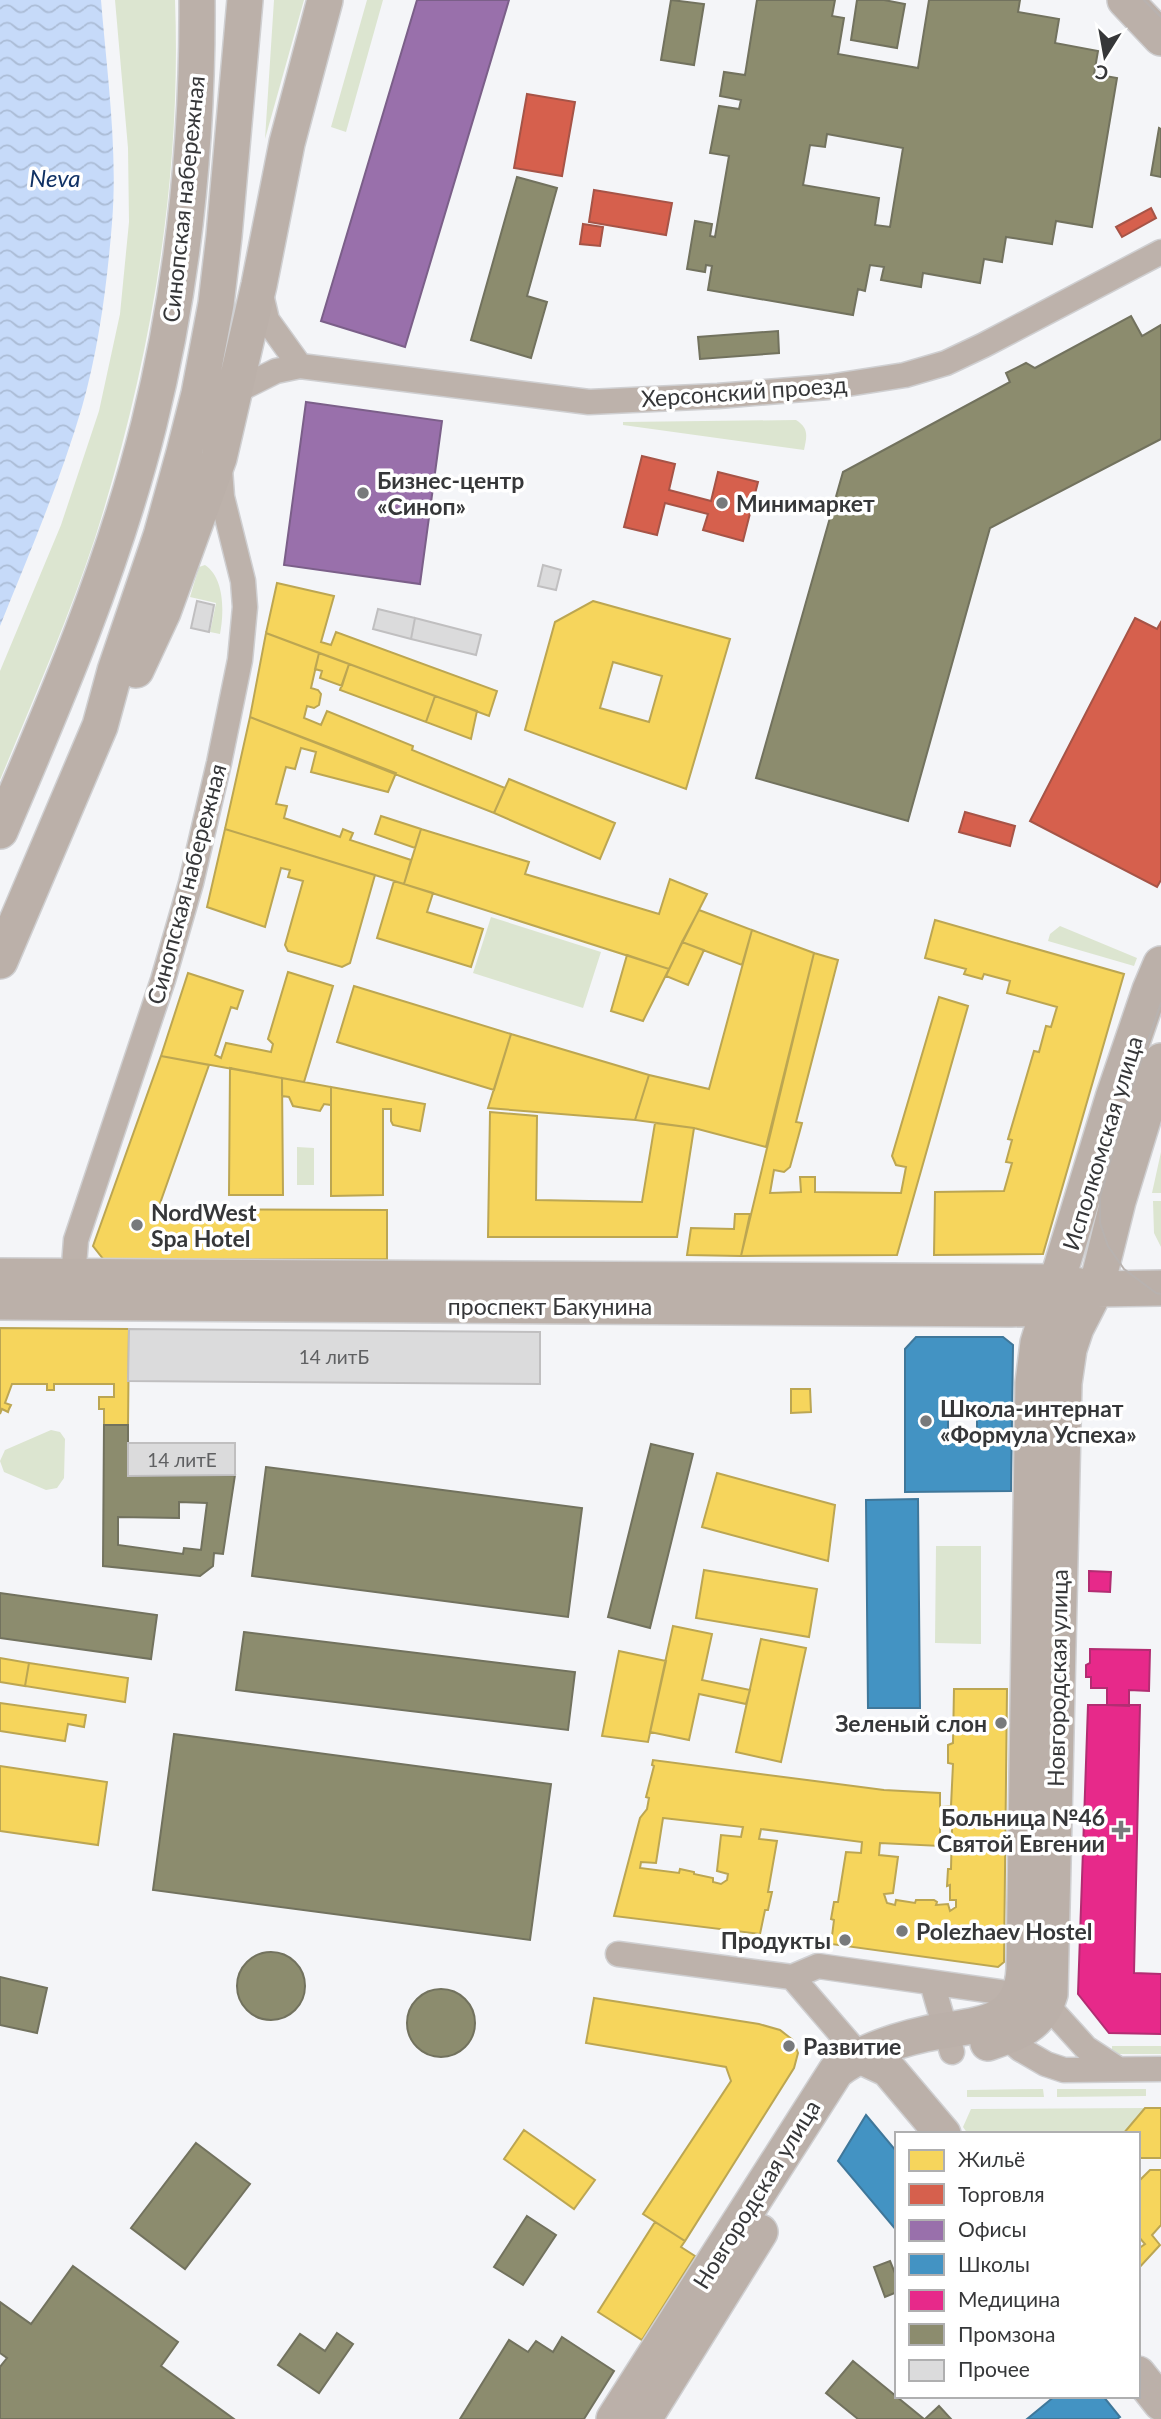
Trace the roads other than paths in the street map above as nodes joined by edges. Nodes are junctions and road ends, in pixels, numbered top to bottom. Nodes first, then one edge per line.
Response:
1 (197, 0) edge
2 (245, 0) edge
3 (325, 0) edge
4 (1125, 0) edge
5 (1161, 38) edge
6 (1161, 252) edge
7 (259, 285) junction
8 (300, 366) junction
9 (234, 392) junction
10 (219, 457) junction
11 (100, 726) junction
12 (0, 831) edge
13 (0, 961) edge
14 (1161, 964) edge
15 (1161, 1061) edge
16 (0, 1276) edge
17 (72, 1289) junction
18 (1097, 1289) junction
19 (1161, 1289) edge
20 (1054, 1295) junction
21 (0, 1302) edge
22 (618, 1954) dead end
23 (792, 1977) junction
24 (932, 1983) junction
25 (1034, 2000) junction
26 (1000, 2028) junction
27 (949, 2041) junction
28 (871, 2068) junction
29 (1118, 2069) junction
30 (1161, 2069) edge
31 (912, 2132) edge
32 (941, 2132) edge
33 (1140, 2377) edge
34 (1134, 2398) edge
35 (1161, 2403) edge
36 (614, 2419) edge
37 (643, 2419) edge
38 (1151, 2419) edge

1 - 12 street, Синопская набережная
2 - 11 street, Синопская набережная
3 - 7 street, Синопская набережная
4 - 5 street
6 - 8 street, Херсонский проезд
7 - 8 street
7 - 9 street, Синопская набережная
8 - 9 street, Херсонский проезд
9 - 10 street, Синопская набережная
10 - 11 street, Синопская набережная
10 - 17 street, Синопская набережная
11 - 13 street, Синопская набережная
14 - 20 street, Исполкомская улица
15 - 18 street, Исполкомская улица
16 - 17 street, проспект Бакунина
17 - 20 street, проспект Бакунина
17 - 21 street, проспект Бакунина
18 - 19 street, проспект Бакунина
18 - 20 street, проспект Бакунина
18 - 25 street, Новгородская улица
20 - 25 street, Новгородская улица
22 - 23 street
23 - 24 street
23 - 28 street
24 - 25 street
24 - 27 street
25 - 26 street
25 - 29 street
26 - 27 street, Новгородская улица
26 - 29 street
27 - 28 street, Новгородская улица
28 - 31 street
28 - 32 street
28 - 36 street, Новгородская улица
28 - 37 street, Новгородская улица
29 - 30 street
33 - 35 street
34 - 38 street

